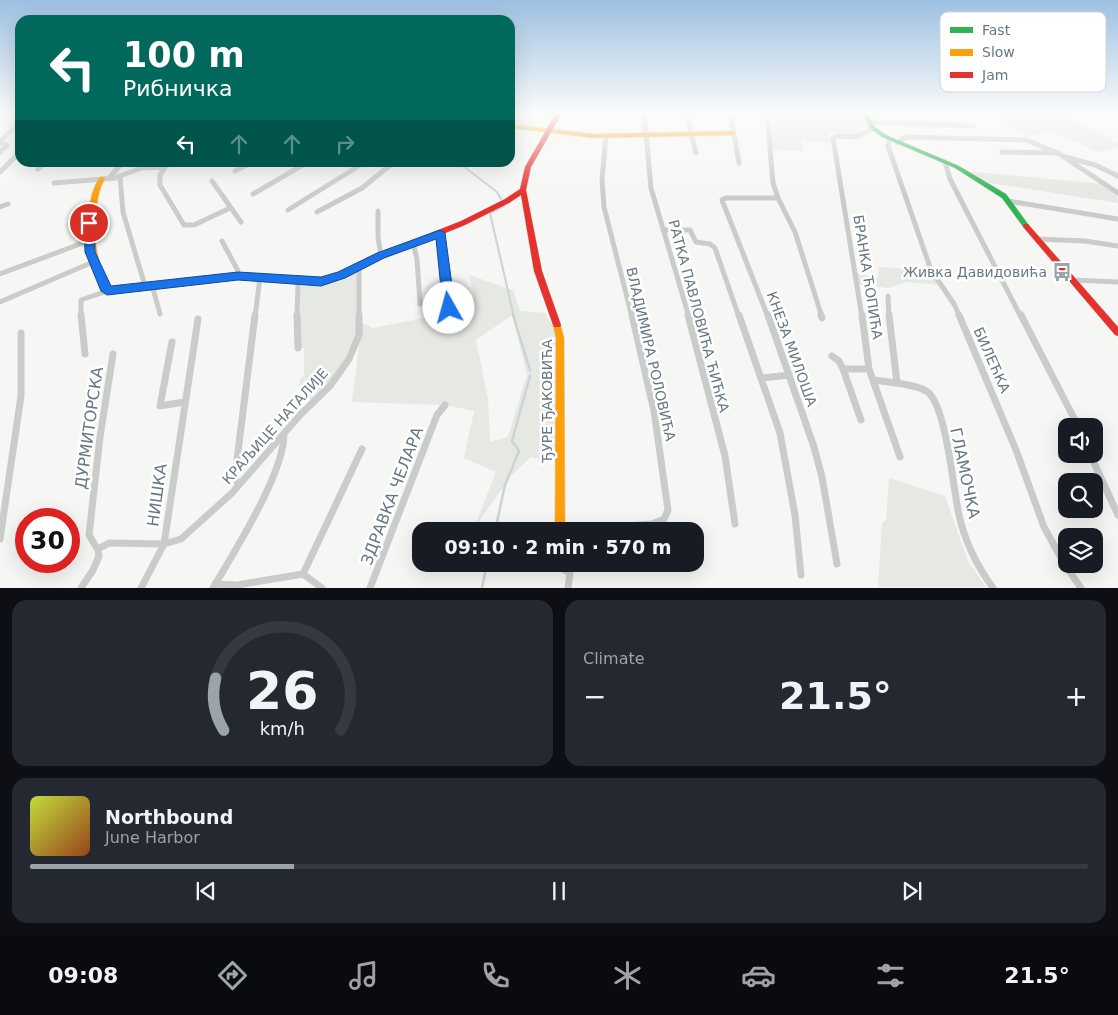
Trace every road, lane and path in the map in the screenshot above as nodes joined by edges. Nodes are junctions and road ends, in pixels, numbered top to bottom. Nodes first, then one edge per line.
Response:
1 (542, 140) edge
2 (606, 140) edge
3 (647, 140) edge
4 (693, 140) edge
5 (734, 140) edge
6 (769, 140) edge
7 (833, 140) edge
8 (890, 140) edge
9 (891, 140) edge
10 (901, 140) edge
11 (1026, 140) edge
12 (0, 142) edge
13 (898, 143) junction
14 (0, 152) edge
15 (696, 152) dead end
16 (1002, 152) dead end
17 (1058, 153) junction
18 (15, 157) edge
19 (1064, 157) junction
20 (945, 162) junction
21 (739, 164) dead end
22 (118, 167) edge
23 (150, 167) edge
24 (166, 167) edge
25 (243, 167) edge
26 (299, 167) edge
27 (357, 167) edge
28 (388, 167) edge
29 (235, 171) dead end
30 (0, 172) edge
31 (1118, 176) edge
32 (120, 177) junction
33 (106, 179) junction
34 (212, 181) dead end
35 (54, 182) dead end
36 (523, 190) junction
37 (1118, 193) edge
38 (253, 194) dead end
39 (778, 198) junction
40 (1008, 201) junction
41 (8, 204) dead end
42 (0, 207) edge
43 (230, 208) junction
44 (288, 210) dead end
45 (378, 211) dead end
46 (316, 212) dead end
47 (1118, 219) edge
48 (241, 222) dead end
49 (663, 230) junction
50 (440, 233) junction
51 (1036, 239) junction
52 (88, 241) junction
53 (222, 241) dead end
54 (413, 244) junction
55 (1118, 246) edge
56 (381, 256) junction
57 (93, 262) junction
58 (359, 265) junction
59 (0, 274) edge
60 (238, 276) junction
61 (260, 277) junction
62 (298, 280) junction
63 (1072, 280) junction
64 (1118, 282) edge
65 (149, 286) junction
66 (107, 291) junction
67 (888, 296) dead end
68 (0, 302) edge
69 (420, 304) dead end
70 (449, 308) dead end
71 (160, 314) dead end
72 (822, 318) dead end
73 (198, 319) dead end
74 (21, 333) dead end
75 (1118, 333) edge
76 (172, 342) dead end
77 (298, 348) dead end
78 (86, 354) dead end
79 (113, 354) dead end
80 (832, 356) dead end
81 (843, 369) junction
82 (869, 369) junction
83 (788, 375) junction
84 (762, 378) junction
85 (873, 380) junction
86 (897, 383) junction
87 (184, 402) junction
88 (445, 405) dead end
89 (1074, 418) edge
90 (861, 420) dead end
91 (284, 434) junction
92 (362, 450) dead end
93 (900, 457) dead end
94 (1094, 463) edge
95 (238, 485) junction
96 (1118, 515) edge
97 (560, 522) edge
98 (660, 522) edge
99 (735, 524) dead end
100 (0, 539) edge
101 (164, 544) junction
102 (98, 549) junction
103 (837, 564) dead end
104 (568, 572) edge
105 (302, 574) junction
106 (801, 575) dead end
107 (260, 584) edge
108 (214, 586) edge
109 (81, 588) edge
110 (141, 588) edge
111 (322, 588) edge
112 (370, 588) edge
113 (568, 588) edge
114 (993, 588) edge
115 (1081, 588) edge

1 - 36 street, ЂУРЕ ЂАКОВИЋА
2 - 98 street, ВЛАДИМИРА РОЛОВИЋА
3 - 49 street, РАТКА ПАВЛОВИЋА ЋИЋКА
4 - 15 street
5 - 21 street
6 - 39 street
7 - 82 street, БРАНКА ЋОПИЋА
8 - 115 street, БИЛЕЋКА
9 - 13 street
10 - 13 street
11 - 17 street
12 - 14 street
13 - 20 street
16 - 17 street
17 - 19 street
18 - 30 street
19 - 31 street
19 - 37 street
20 - 40 street
20 - 89 street
22 - 33 street
23 - 32 street
24 - 43 street
25 - 29 street
26 - 38 street
27 - 44 street
28 - 46 street
32 - 33 street
32 - 65 street
33 - 35 street
33 - 52 street
34 - 43 street
36 - 50 street
36 - 97 street, ЂУРЕ ЂАКОВИЋА
39 - 72 street
39 - 83 street, КНЕЗА МИЛОША
40 - 47 street
40 - 51 street
41 - 42 street
43 - 48 street
45 - 56 street
49 - 84 street
49 - 99 street, РАТКА ПАВЛОВИЋА ЋИЋКА
50 - 54 street
50 - 70 street
51 - 55 street
51 - 63 street
52 - 57 street
52 - 59 street
53 - 60 street
54 - 56 street
54 - 69 street
56 - 58 street
57 - 66 street
57 - 68 street
58 - 62 street
58 - 91 street, КРАЉИЦЕ НАТАЛИЈЕ
60 - 61 street
60 - 65 street
61 - 62 street
61 - 95 street
62 - 77 street
63 - 64 street
63 - 75 street
65 - 66 street
65 - 71 street
66 - 78 street
67 - 86 street
73 - 87 street, НИШКА
74 - 100 street
76 - 87 street
79 - 102 street, ДУРМИТОРСКА
80 - 81 street
81 - 82 street
81 - 90 street
82 - 85 street, БРАНКА ЋОПИЋА
83 - 84 street
83 - 103 street, КНЕЗА МИЛОША
84 - 106 street
85 - 86 street, ГЛАМОЧКА
85 - 93 street, БРАНКА ЋОПИЋА
86 - 114 street, ГЛАМОЧКА
87 - 101 street, НИШКА
88 - 112 street, ЗДРАВКА ЧЕЛАРА
91 - 95 street, КРАЉИЦЕ НАТАЛИЈЕ
91 - 108 street
92 - 105 street
94 - 96 street
95 - 101 street, КРАЉИЦЕ НАТАЛИЈЕ
101 - 102 street
101 - 110 street, НИШКА
102 - 109 street
104 - 113 street
105 - 107 street
105 - 111 street
107 - 108 street

